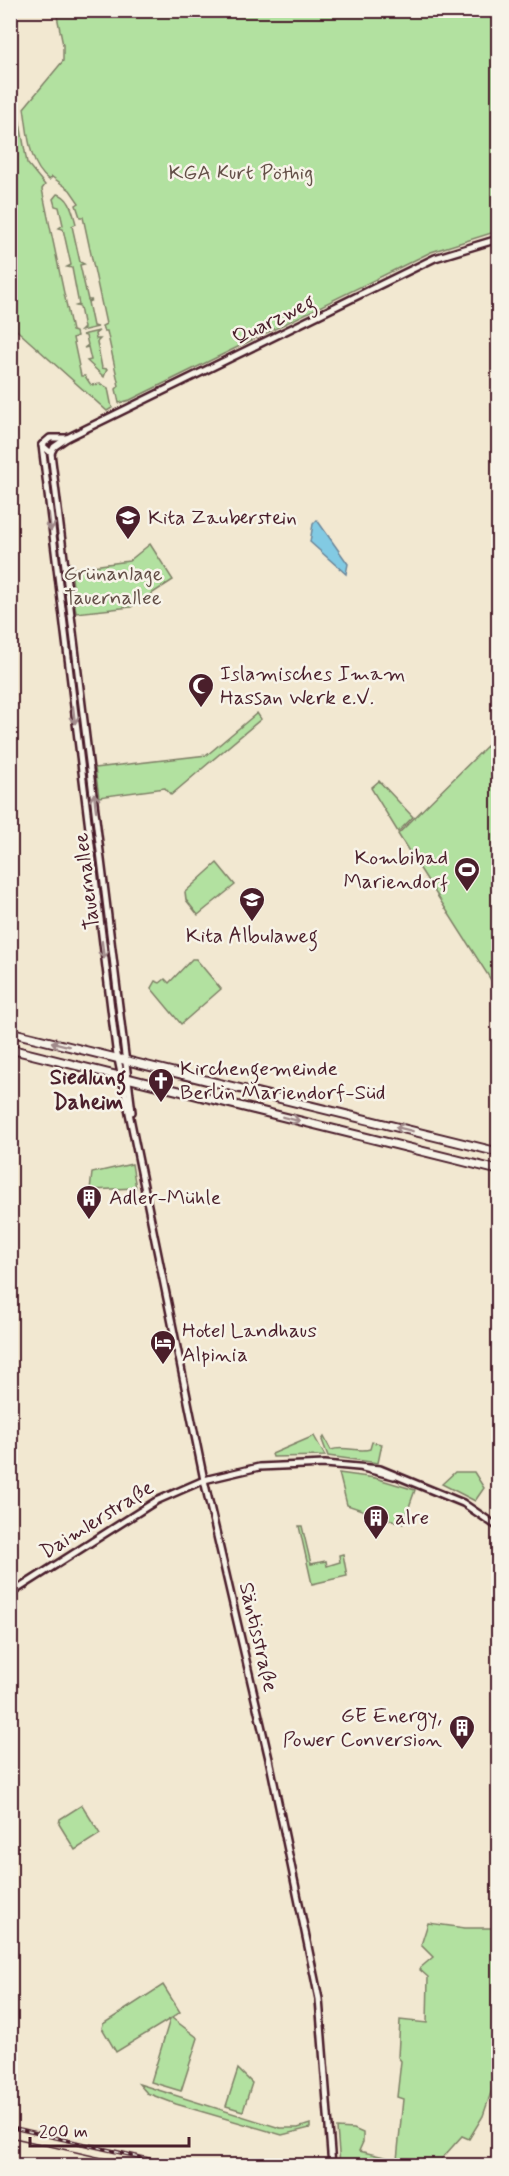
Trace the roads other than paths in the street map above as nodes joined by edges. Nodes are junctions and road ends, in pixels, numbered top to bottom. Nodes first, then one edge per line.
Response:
1 (498, 239) edge
2 (68, 438) junction
3 (42, 445) junction
4 (51, 453) junction
5 (71, 611) junction
6 (62, 612) junction
7 (91, 772) junction
8 (81, 773) junction
9 (117, 985) junction
10 (108, 986) junction
11 (10, 1032) edge
12 (10, 1049) edge
13 (118, 1058) junction
14 (127, 1060) junction
15 (121, 1077) junction
16 (130, 1079) junction
17 (132, 1119) junction
18 (498, 1152) edge
19 (498, 1170) edge
20 (204, 1480) junction
21 (498, 1527) edge
22 (10, 1594) edge
23 (332, 2166) edge

1 - 2 street, Quarzweg
2 - 3 street, Quarzweg
2 - 4 street, Quarzweg
3 - 4 street
3 -> 6 street, Tauernallee
4 - 5 street, Tauernallee
5 - 6 street
5 - 7 street, Tauernallee
6 -> 8 street, Tauernallee
7 - 8 street
9 -> 7 street, Tauernallee
8 -> 10 street, Tauernallee
9 - 10 street
9 - 14 street, Tauernallee
10 - 13 street, Tauernallee
13 -> 11 main road
12 - 15 main road
13 - 14 main road
13 - 15 street, Tauernallee
14 - 16 street, Säntisstraße
18 -> 14 main road
15 - 16 main road
15 - 17 street, Säntisstraße
16 - 17 street, Säntisstraße
16 -> 19 main road
17 - 20 street, Säntisstraße
20 - 21 street, Daimlerstraße
20 - 22 street, Daimlerstraße
20 - 23 street, Säntisstraße

